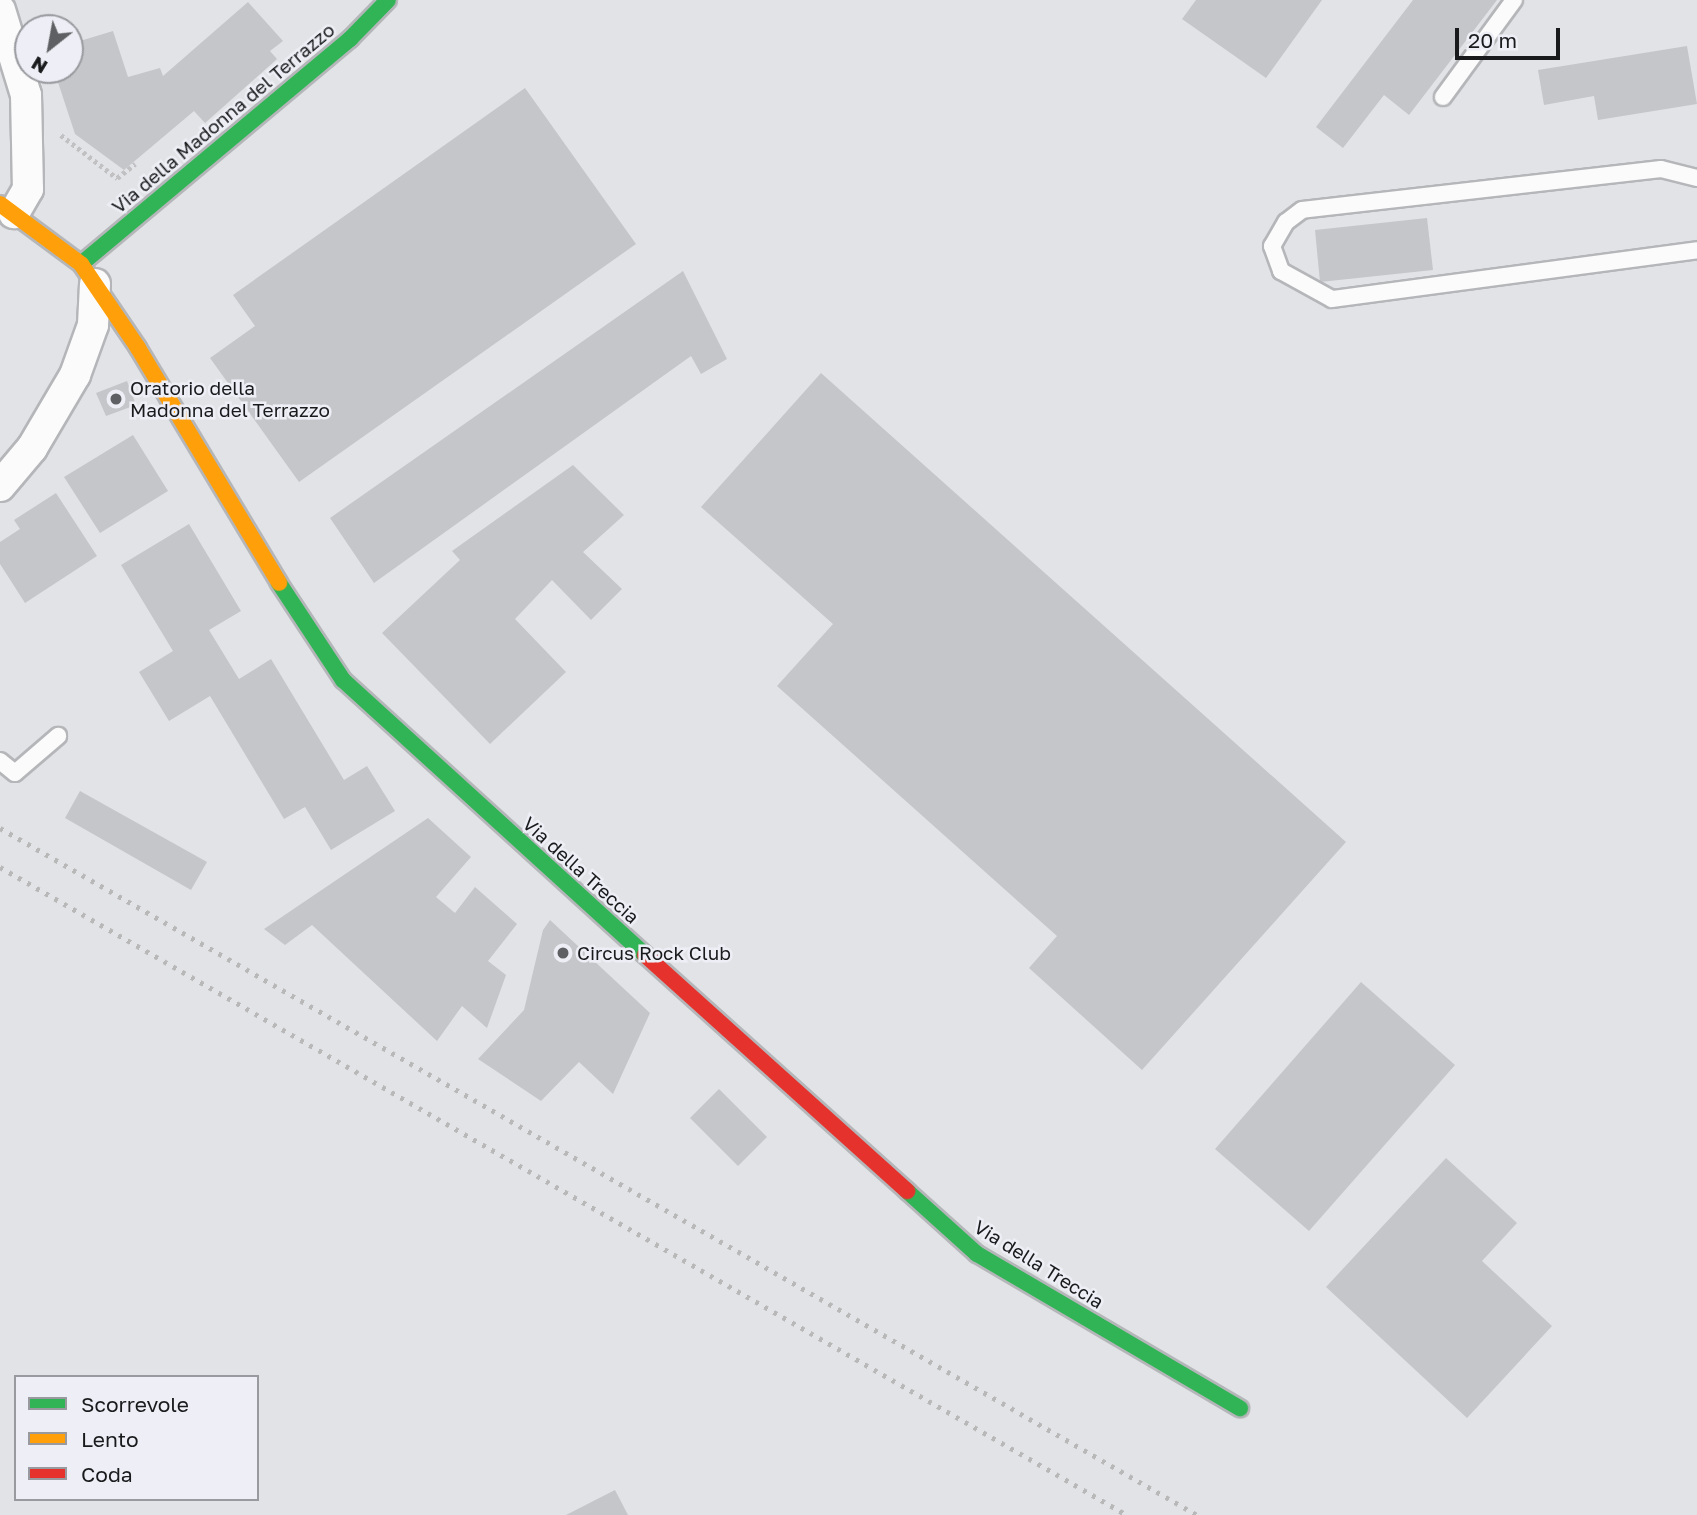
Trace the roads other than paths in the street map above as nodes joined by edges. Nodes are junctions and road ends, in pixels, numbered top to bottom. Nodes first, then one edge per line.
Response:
1 (388, 0) edge
2 (1514, 0) edge
3 (0, 10) edge
4 (1443, 97) dead end
5 (1697, 178) edge
6 (7, 209) edge
7 (1697, 250) edge
8 (88, 274) junction
9 (0, 486) edge
10 (58, 736) dead end
11 (0, 761) edge
12 (1240, 1408) dead end

1 - 8 street, Via della Madonna del Terrazzo
2 - 4 lane
3 - 6 street
5 - 7 lane
6 - 8 street, Via della Treccia
8 - 9 street
8 - 12 street, Via della Treccia
10 - 11 lane

